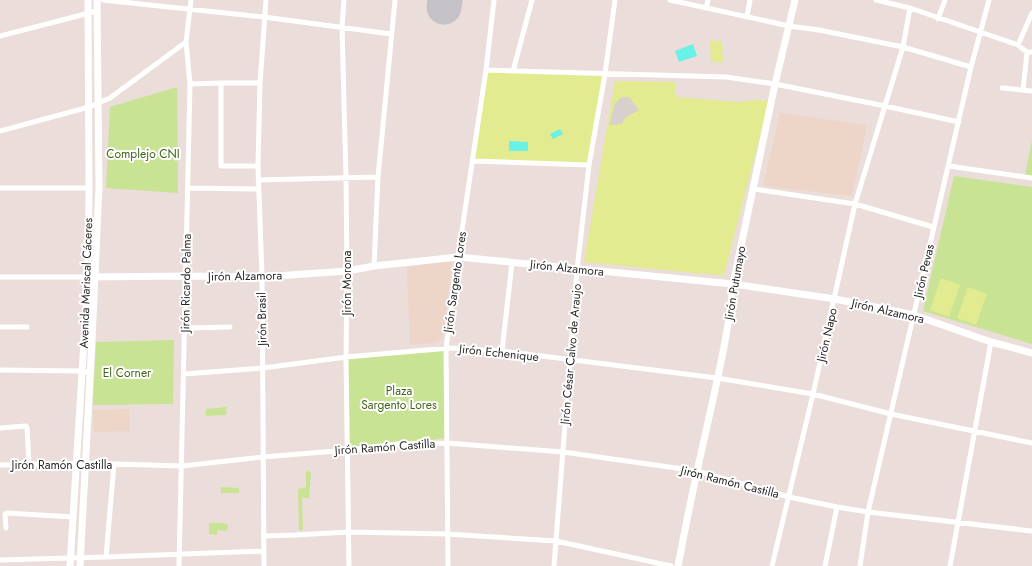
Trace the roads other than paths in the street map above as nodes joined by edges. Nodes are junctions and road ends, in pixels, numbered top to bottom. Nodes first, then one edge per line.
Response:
1 (88, 0) edge
2 (97, 0) edge
3 (103, 0) edge
4 (192, 0) edge
5 (266, 0) edge
6 (344, 0) edge
7 (395, 0) edge
8 (494, 0) edge
9 (532, 0) edge
10 (615, 0) edge
11 (670, 0) edge
12 (708, 0) edge
13 (750, 0) edge
14 (794, 0) edge
15 (876, 0) edge
16 (945, 0) edge
17 (989, 0) edge
18 (706, 8) junction
19 (910, 8) junction
20 (190, 10) junction
21 (97, 11) junction
22 (88, 12) junction
23 (1032, 13) edge
24 (264, 17) junction
25 (747, 17) junction
26 (938, 19) junction
27 (789, 26) junction
28 (342, 27) junction
29 (980, 32) junction
30 (391, 34) junction
31 (0, 36) edge
32 (186, 42) junction
33 (1018, 45) junction
34 (903, 47) junction
35 (1029, 52) edge
36 (971, 67) junction
37 (486, 70) junction
38 (513, 71) junction
39 (605, 74) junction
40 (222, 83) junction
41 (260, 83) junction
42 (190, 84) junction
43 (775, 84) junction
44 (1002, 88) dead end
45 (1023, 90) junction
46 (1032, 91) edge
47 (98, 103) junction
48 (885, 106) junction
49 (89, 107) junction
50 (958, 122) junction
51 (0, 131) edge
52 (473, 161) junction
53 (589, 165) junction
54 (258, 166) junction
55 (949, 166) junction
56 (378, 177) junction
57 (346, 178) junction
58 (1032, 178) edge
59 (258, 180) junction
60 (0, 188) edge
61 (89, 188) junction
62 (188, 188) junction
63 (259, 189) junction
64 (754, 189) junction
65 (855, 204) junction
66 (933, 227) junction
67 (458, 257) junction
68 (512, 263) junction
69 (374, 266) junction
70 (577, 270) junction
71 (347, 271) junction
72 (186, 276) junction
73 (0, 277) edge
74 (92, 277) junction
75 (262, 277) junction
76 (733, 284) junction
77 (835, 299) junction
78 (914, 315) junction
79 (0, 327) edge
80 (27, 327) dead end
81 (230, 327) dead end
82 (185, 328) junction
83 (991, 342) junction
84 (446, 348) junction
85 (502, 351) junction
86 (1032, 353) edge
87 (346, 357) junction
88 (570, 361) junction
89 (263, 368) junction
90 (0, 370) edge
91 (83, 371) junction
92 (90, 373) junction
93 (184, 374) junction
94 (717, 378) junction
95 (813, 394) junction
96 (891, 414) junction
97 (0, 428) edge
98 (974, 432) junction
99 (447, 443) junction
100 (1032, 443) edge
101 (348, 450) junction
102 (563, 452) junction
103 (264, 456) junction
104 (77, 463) junction
105 (29, 464) junction
106 (86, 464) junction
107 (114, 464) junction
108 (0, 465) edge
109 (182, 466) junction
110 (697, 471) junction
111 (789, 497) junction
112 (837, 507) junction
113 (868, 512) junction
114 (73, 517) junction
115 (958, 523) junction
116 (6, 528) dead end
117 (1032, 531) edge
118 (349, 532) junction
119 (447, 534) junction
120 (263, 536) junction
121 (556, 541) junction
122 (263, 551) junction
123 (180, 555) junction
124 (106, 557) junction
125 (71, 558) junction
126 (81, 558) junction
127 (0, 560) edge
128 (70, 566) edge
129 (80, 566) edge
130 (180, 566) edge
131 (264, 566) edge
132 (348, 566) edge
133 (448, 566) edge
134 (554, 566) edge
135 (671, 566) edge
136 (678, 566) edge
137 (772, 566) edge
138 (825, 566) edge
139 (860, 566) edge
140 (950, 566) edge

1 - 22 street, Avenida Mariscal Cáceres
2 - 21 street, Avenida Mariscal Cáceres
3 - 20 street
4 - 20 street, Jirón Ricardo Palma
5 - 24 street, Jirón Brasil
6 - 28 street, Jirón Morona
7 - 30 street
8 - 37 street, Jirón Sargento Lores
9 - 38 street
10 - 39 street, Jirón César Calvo de Araujo
11 - 18 street
12 - 18 street
13 - 25 street
14 - 27 street, Jirón Putumayo
15 - 19 street
16 - 26 street
17 - 29 street, Jirón Pevas
18 - 25 street
19 - 26 street
19 - 34 street, Jirón Napo
20 - 24 street
20 - 32 street, Jirón Ricardo Palma
21 - 22 street
21 - 47 street, Avenida Mariscal Cáceres
22 - 31 street
22 - 49 street, Avenida Mariscal Cáceres
23 - 33 street
24 - 28 street
24 - 41 street, Jirón Brasil
25 - 27 street
26 - 29 street
27 - 34 street
27 - 43 street, Jirón Putumayo
28 - 30 street
28 - 57 street, Jirón Morona
29 - 33 street
29 - 36 street, Jirón Pevas
30 - 56 street
32 - 42 street, Jirón Ricardo Palma
32 - 47 street
33 - 35 street
34 - 36 street
34 - 48 street, Jirón Napo
35 - 45 street
36 - 50 street, Jirón Pevas
37 - 38 street
37 - 52 street, Jirón Sargento Lores
38 - 39 street
39 - 43 street
39 - 53 street, Jirón César Calvo de Araujo
40 - 41 street
40 - 42 street
40 - 54 street
41 - 54 street, Jirón Brasil
42 - 62 street, Jirón Ricardo Palma
43 - 48 street
43 - 64 street, Jirón Putumayo
44 - 45 street
45 - 46 street
47 - 49 street
47 - 74 street, Avenida Mariscal Cáceres
48 - 50 street
48 - 65 street, Jirón Napo
49 - 51 street
49 - 61 street, Avenida Mariscal Cáceres
50 - 55 street, Jirón Pevas
52 - 53 street
52 - 67 street, Jirón Sargento Lores
53 - 70 street, Jirón César Calvo de Araujo
54 - 59 street, Jirón Brasil
55 - 58 street
55 - 66 street, Jirón Pevas
56 - 57 street
56 - 69 street
57 - 59 street
57 - 71 street, Jirón Morona
59 - 63 street, Jirón Brasil
60 - 61 street
61 - 74 street, Avenida Mariscal Cáceres
62 - 63 street
62 - 72 street, Jirón Ricardo Palma
63 - 75 street, Jirón Brasil
64 - 65 street
64 - 76 street, Jirón Putumayo
65 - 66 street
65 - 77 street, Jirón Napo
66 - 78 street, Jirón Pevas
67 - 68 street, Jirón Alzamora
67 - 69 street, Jirón Alzamora
67 - 84 street, Jirón Sargento Lores
68 - 70 street, Jirón Alzamora
68 - 85 street
69 - 71 street, Jirón Alzamora
70 - 76 street, Jirón Alzamora
70 - 88 street, Jirón César Calvo de Araujo
71 - 75 street, Jirón Alzamora
71 - 87 street, Jirón Morona
72 - 74 street, Jirón Alzamora
72 - 75 street, Jirón Alzamora
72 - 82 street, Jirón Ricardo Palma
73 - 74 street, Jirón Alzamora
74 - 91 street, Avenida Mariscal Cáceres
74 - 92 street, Avenida Mariscal Cáceres
75 - 89 street, Jirón Brasil
76 - 77 street, Jirón Alzamora
76 - 94 street, Jirón Putumayo
77 - 78 street, Jirón Alzamora
77 - 95 street, Jirón Napo
78 - 83 street, Jirón Alzamora
78 - 96 street, Jirón Pevas
79 - 80 street
81 - 82 street
82 - 93 street, Jirón Ricardo Palma
83 - 86 street, Jirón Alzamora
83 - 98 street
84 - 85 street, Jirón Echenique
84 - 87 street, Jirón Echenique
84 - 99 street, Jirón Sargento Lores
85 - 88 street, Jirón Echenique
87 - 89 street, Jirón Echenique
87 - 101 street, Jirón Morona
88 - 94 street, Jirón Echenique
88 - 102 street, Jirón César Calvo de Araujo
89 - 93 street, Jirón Echenique
89 - 103 street, Jirón Brasil
90 - 91 street
91 - 92 street
91 - 104 street, Avenida Mariscal Cáceres
92 - 106 street, Avenida Mariscal Cáceres
93 - 109 street, Jirón Ricardo Palma
94 - 95 street, Jirón Echenique
94 - 110 street, Jirón Putumayo
95 - 96 street, Jirón Echenique
95 - 111 street, Jirón Napo
96 - 98 street, Jirón Echenique
96 - 113 street, Jirón Pevas
97 - 105 street
98 - 100 street, Jirón Echenique
98 - 115 street
99 - 101 street, Jirón Ramón Castilla
99 - 102 street, Jirón Ramón Castilla
99 - 119 street, Jirón Sargento Lores
101 - 103 street, Jirón Ramón Castilla
101 - 118 street, Jirón Morona
102 - 110 street, Jirón Ramón Castilla
102 - 121 street, Jirón César Calvo de Araujo
103 - 109 street, Jirón Ramón Castilla
103 - 120 street, Jirón Brasil
104 - 105 street, Jirón Ramón Castilla
104 - 106 street, Jirón Ramón Castilla
104 - 114 street, Avenida Mariscal Cáceres
105 - 108 street, Jirón Ramón Castilla
106 - 107 street, Jirón Ramón Castilla
106 - 126 street, Avenida Mariscal Cáceres
107 - 109 street, Jirón Ramón Castilla
107 - 124 street
109 - 123 street, Jirón Ricardo Palma
110 - 111 street, Jirón Ramón Castilla
110 - 136 street, Jirón Putumayo
111 - 112 street, Jirón Ramón Castilla
111 - 137 street, Jirón Napo
112 - 113 street, Jirón Ramón Castilla
112 - 138 street
113 - 115 street, Jirón Ramón Castilla
113 - 139 street, Jirón Pevas
114 - 116 street
114 - 125 street, Avenida Mariscal Cáceres
115 - 117 street, Jirón Ramón Castilla
115 - 140 street
118 - 119 street
118 - 120 street
118 - 132 street, Jirón Morona
119 - 121 street
119 - 133 street, Jirón Sargento Lores
120 - 122 street, Jirón Brasil
121 - 134 street, Jirón César Calvo de Araujo
121 - 135 street
122 - 123 street
122 - 131 street, Jirón Brasil
123 - 124 street
123 - 130 street, Jirón Ricardo Palma
124 - 126 street
125 - 126 street
125 - 127 street
125 - 128 street, Avenida Mariscal Cáceres
126 - 129 street, Avenida Mariscal Cáceres

